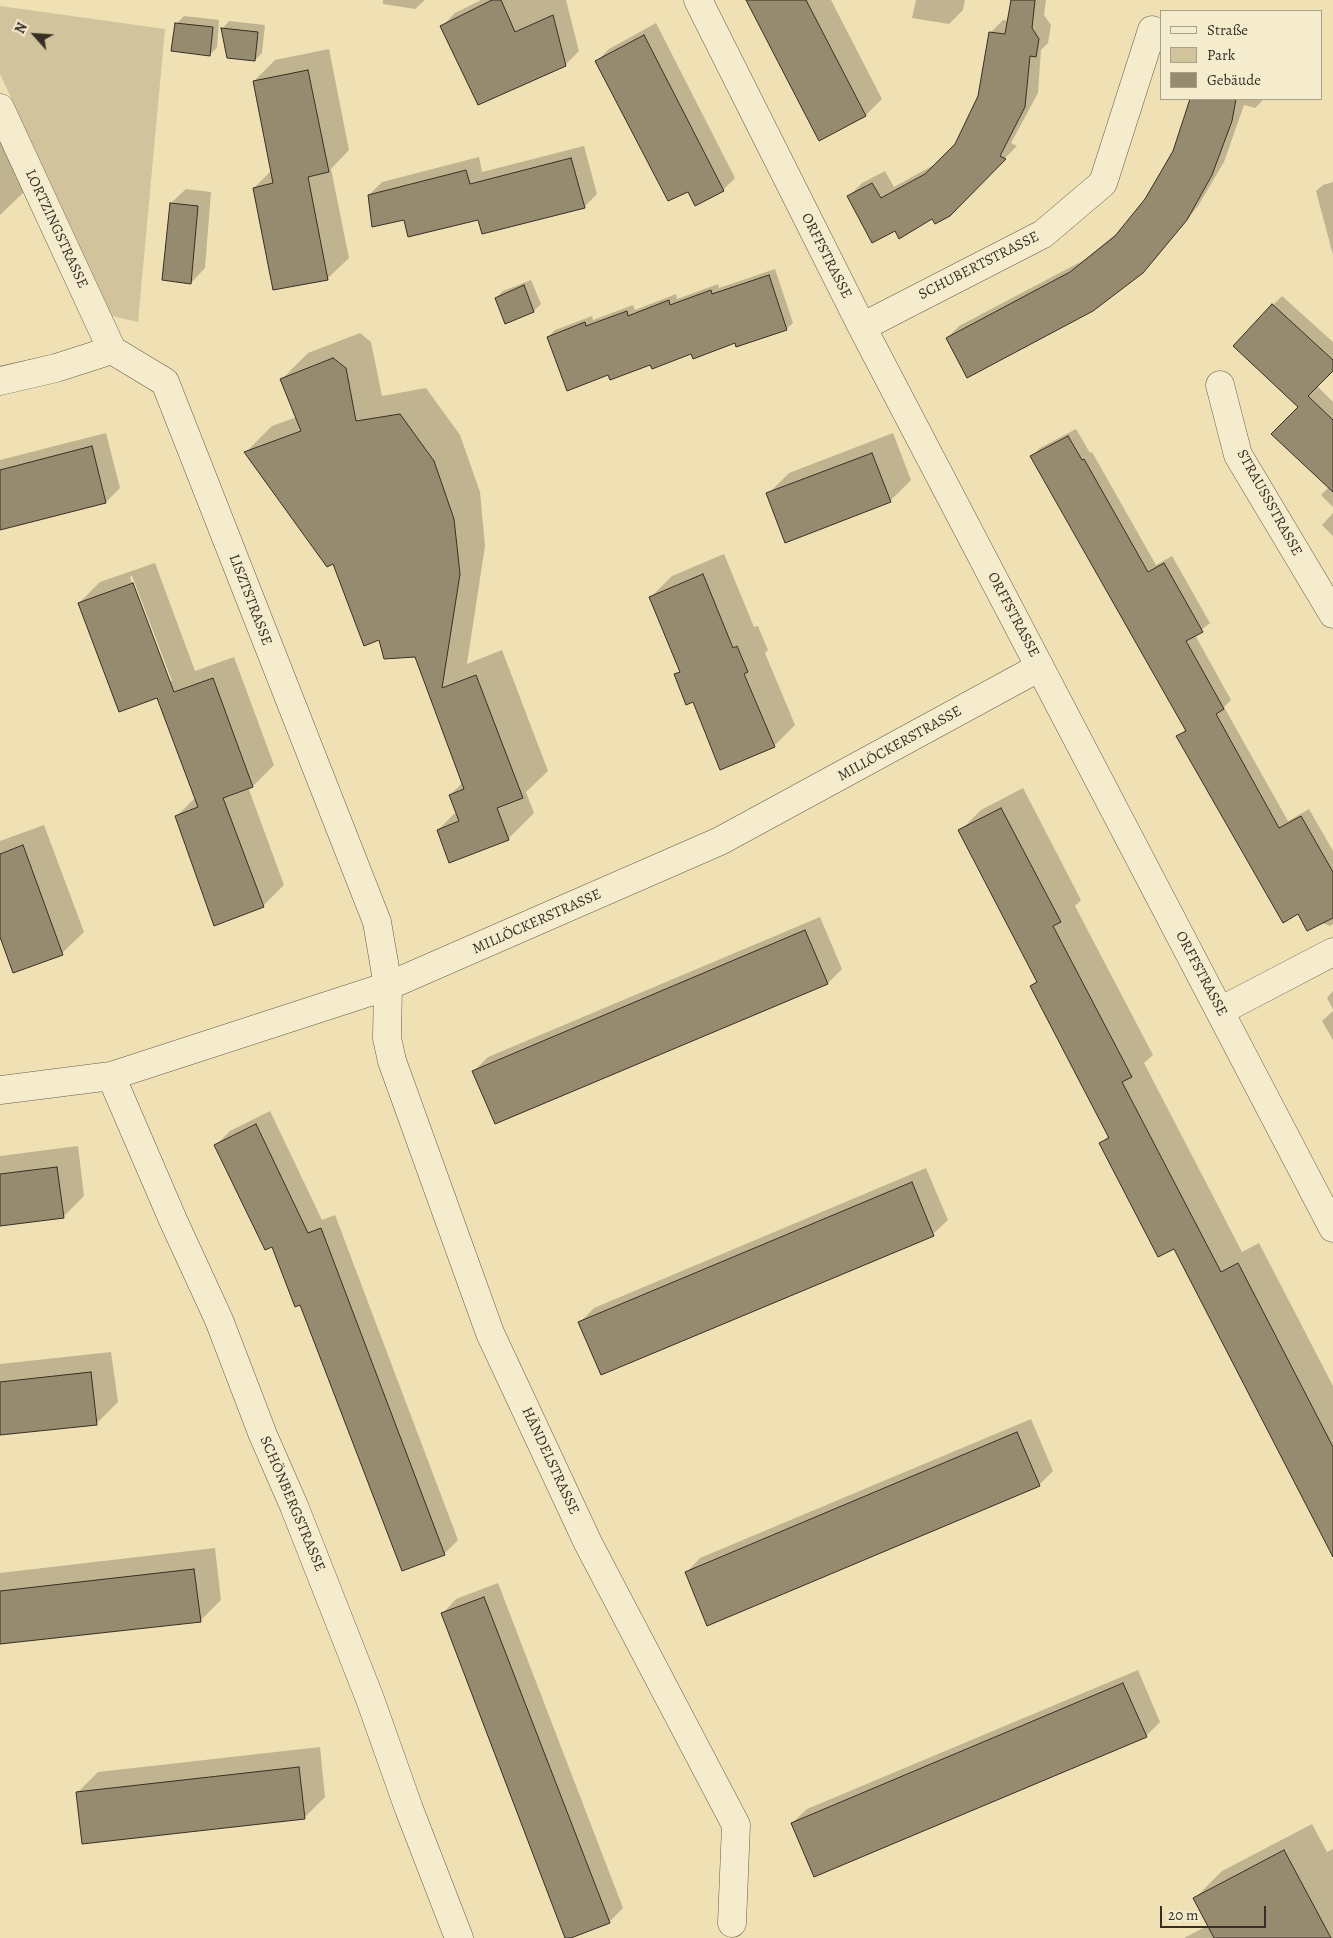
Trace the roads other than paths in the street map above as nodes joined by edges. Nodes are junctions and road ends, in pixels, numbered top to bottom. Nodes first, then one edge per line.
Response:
1 (698, 0) edge
2 (1152, 30) dead end
3 (0, 108) edge
4 (862, 327) junction
5 (112, 350) junction
6 (0, 381) edge
7 (1220, 385) dead end
8 (1333, 614) edge
9 (1040, 667) junction
10 (1333, 952) edge
11 (388, 986) junction
12 (1220, 1011) junction
13 (111, 1076) junction
14 (0, 1090) edge
15 (1333, 1228) edge
16 (732, 1923) dead end
17 (459, 1938) edge

1 - 4 street, ORFFSTRASSE
2 - 4 street, SCHUBERTSTRASSE
3 - 5 street, LORTZINGSTRASSE
4 - 9 street, ORFFSTRASSE
5 - 6 street
5 - 11 street, LISZTSTRASSE
7 - 8 street, STRAUSSSTRASSE
9 - 11 street, MILLÖCKERSTRASSE
9 - 12 street, ORFFSTRASSE
10 - 12 street
11 - 13 street, MILLÖCKERSTRASSE
11 - 16 street, HÄNDELSTRASSE
12 - 15 street, ORFFSTRASSE
13 - 14 street, MILLÖCKERSTRASSE
13 - 17 street, SCHÖNBERGSTRASSE

